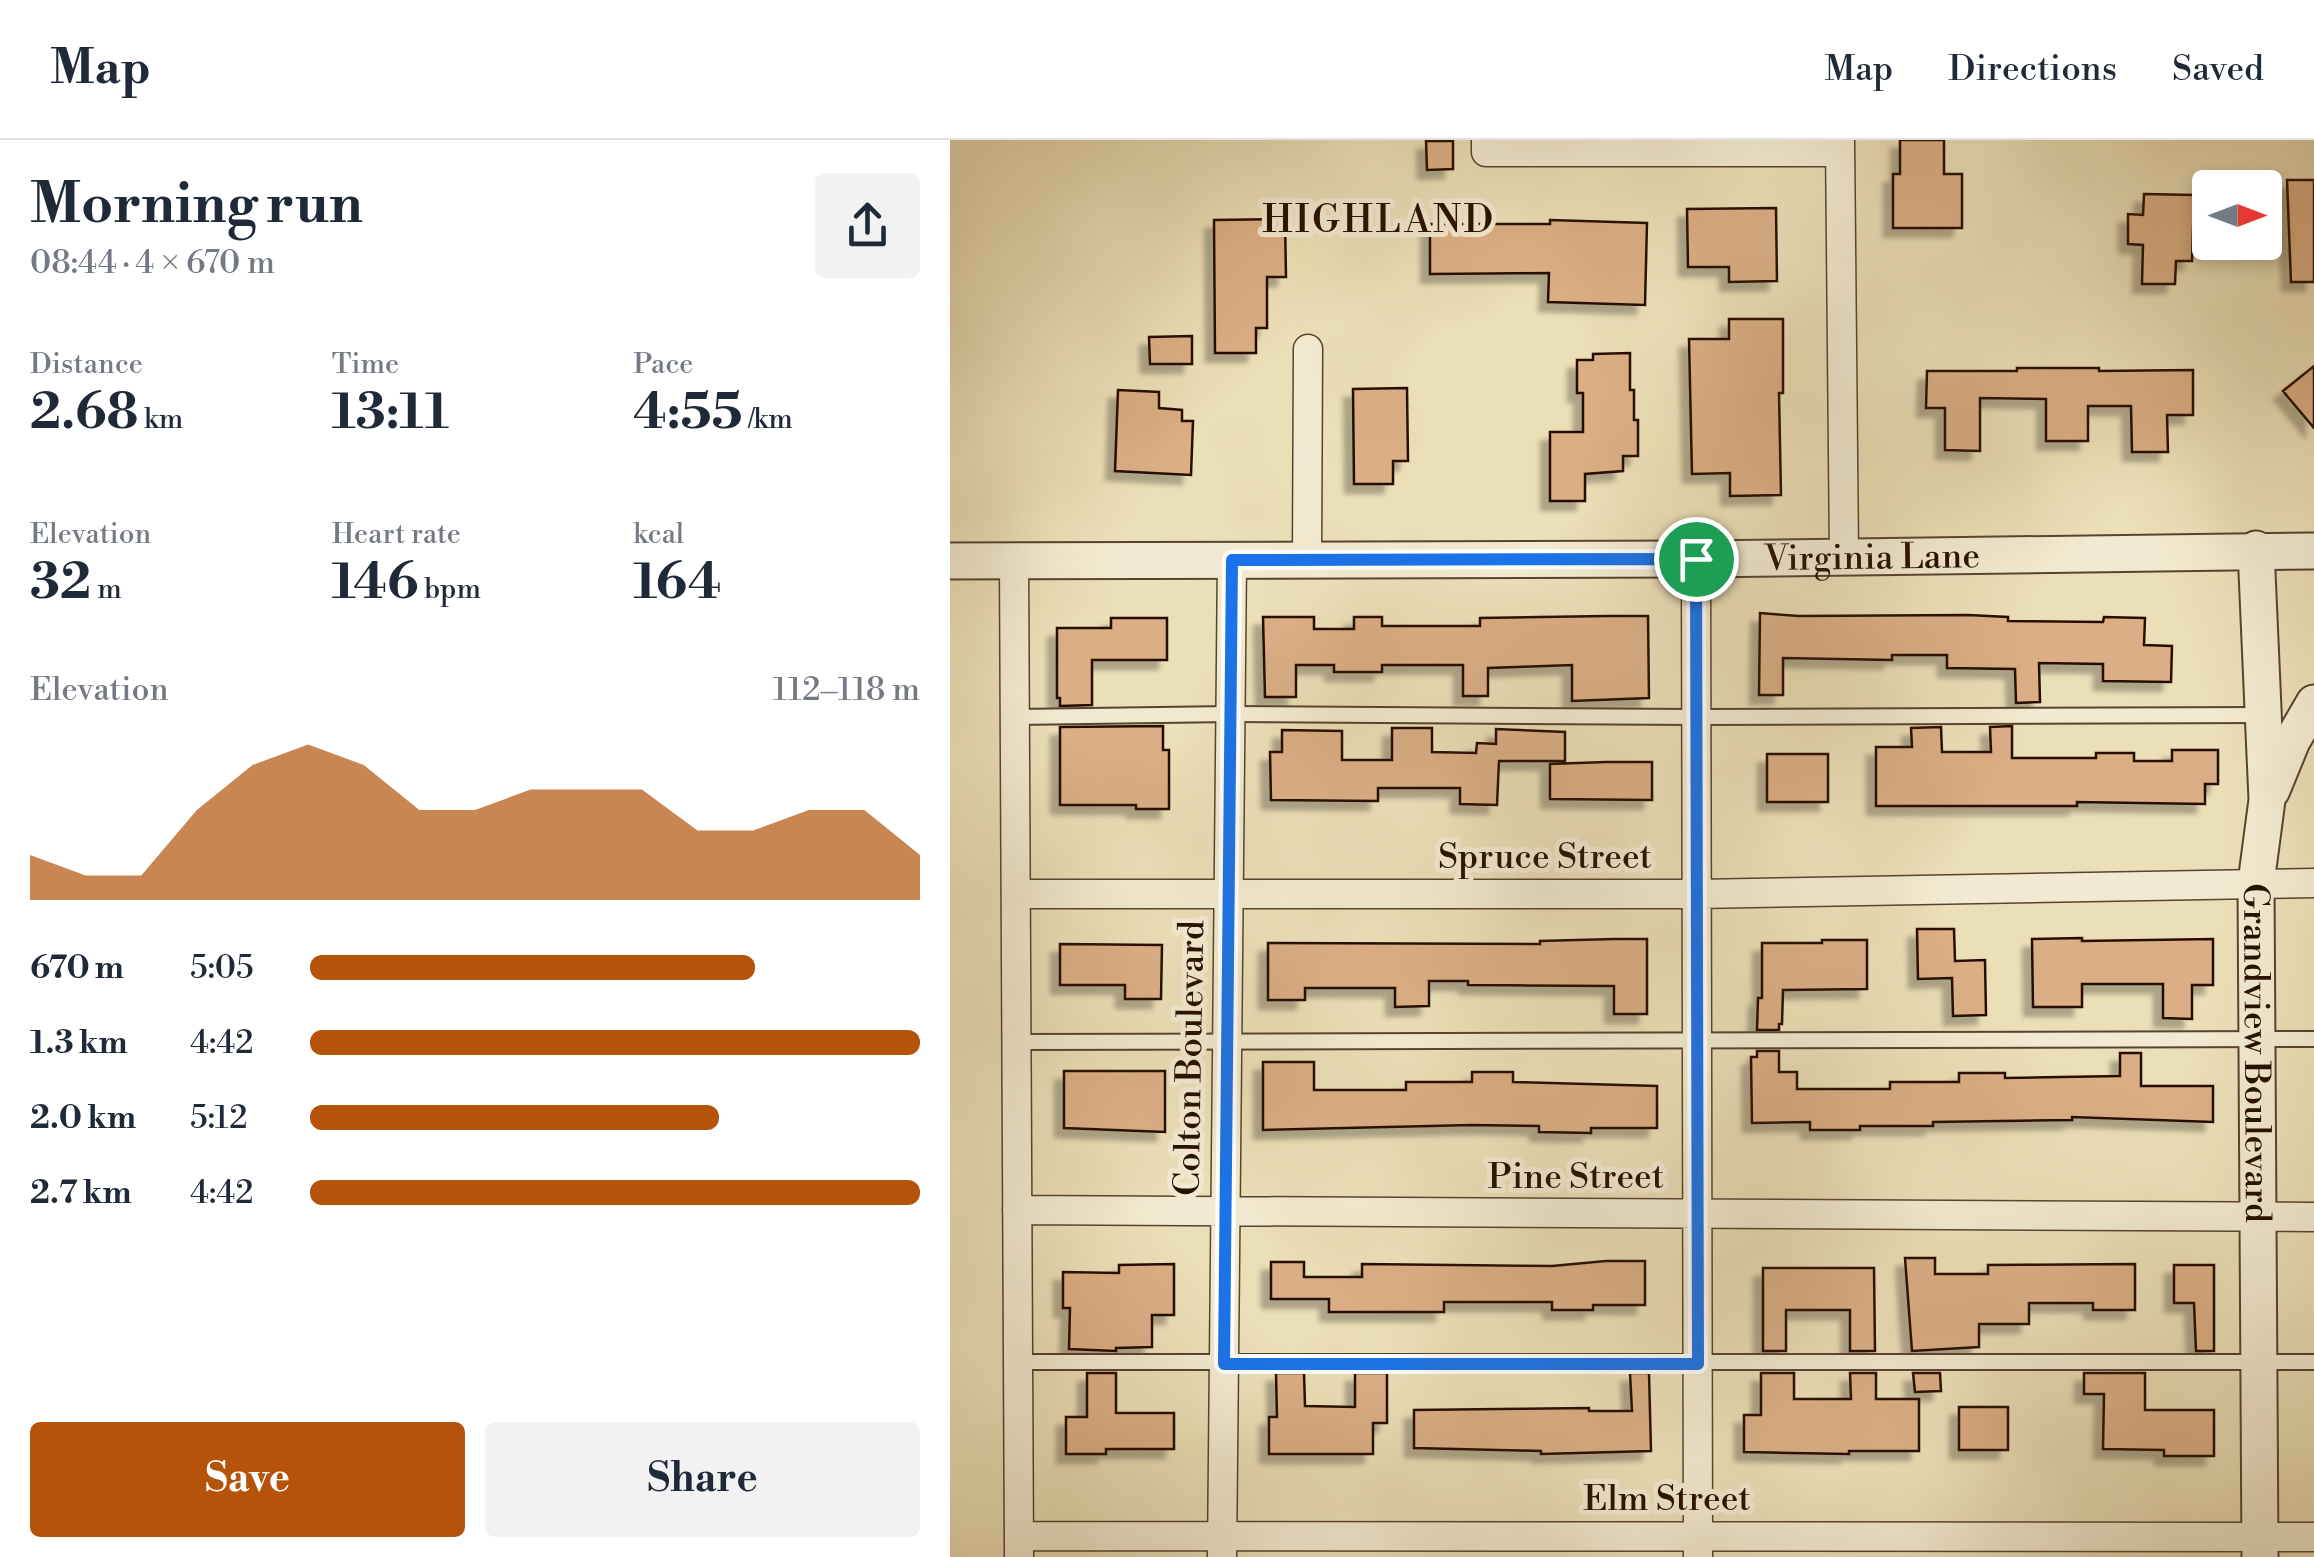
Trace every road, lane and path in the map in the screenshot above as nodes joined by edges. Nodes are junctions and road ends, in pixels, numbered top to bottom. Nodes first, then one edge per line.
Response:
1 (1486, 146) edge
2 (1840, 146) edge
3 (1308, 350) dead end
4 (2256, 549) junction
5 (2314, 550) edge
6 (1844, 556) junction
7 (1696, 559) junction
8 (1014, 560) junction
9 (1232, 560) junction
10 (950, 561) edge
11 (1307, 561) junction
12 (2314, 703) edge
13 (1231, 714) junction
14 (2264, 716) junction
15 (1015, 717) junction
16 (1696, 717) junction
17 (2268, 800) junction
18 (2256, 883) junction
19 (2314, 883) edge
20 (1016, 894) junction
21 (1228, 894) junction
22 (1697, 894) junction
23 (2314, 1039) edge
24 (2258, 1040) junction
25 (1016, 1042) junction
26 (1227, 1042) junction
27 (1697, 1042) junction
28 (1017, 1210) junction
29 (1225, 1212) junction
30 (1698, 1214) junction
31 (2260, 1217) junction
32 (2314, 1217) edge
33 (1018, 1362) junction
34 (2260, 1362) junction
35 (2314, 1362) edge
36 (1224, 1364) junction
37 (1698, 1364) junction
38 (2314, 1537) edge
39 (1019, 1546) edge
40 (1222, 1546) edge
41 (1698, 1546) edge
42 (2260, 1547) edge

1 - 2 street
2 - 6 street
3 - 11 street
4 - 5 street, Virginia Lane
4 - 6 street, Virginia Lane
4 - 14 street, Grandview Boulevard
6 - 7 street, Virginia Lane
7 - 11 street, Virginia Lane
7 - 16 street
8 - 9 street, Virginia Lane
8 - 10 street, Virginia Lane
8 - 15 street
9 - 11 street, Virginia Lane
9 - 13 street, Colton Boulevard
12 - 17 street
13 - 15 lane
13 - 16 lane
13 - 21 street, Colton Boulevard
14 - 16 lane
14 - 17 street, Grandview Boulevard
15 - 20 street
16 - 22 street
17 - 18 street, Grandview Boulevard
18 - 19 street, Spruce Street
18 - 22 street, Spruce Street
18 - 24 street, Grandview Boulevard
20 - 21 street, Spruce Street
20 - 25 street
21 - 22 street, Spruce Street
21 - 26 street, Colton Boulevard
22 - 27 street
23 - 24 lane
24 - 27 lane
24 - 31 street, Grandview Boulevard
25 - 26 lane
25 - 28 street
26 - 27 lane
26 - 29 street, Colton Boulevard
27 - 30 street
28 - 29 street, Pine Street
28 - 33 street
29 - 30 street, Pine Street
29 - 36 street, Colton Boulevard
30 - 31 street, Pine Street
30 - 37 street
31 - 32 street, Pine Street
31 - 34 street, Grandview Boulevard
33 - 36 lane
33 - 39 street
34 - 35 lane
34 - 37 lane
34 - 42 street, Grandview Boulevard
36 - 37 lane
36 - 40 street, Colton Boulevard
37 - 41 street
38 - 42 street, Elm Street
39 - 40 street, Elm Street
40 - 41 street, Elm Street
41 - 42 street, Elm Street

